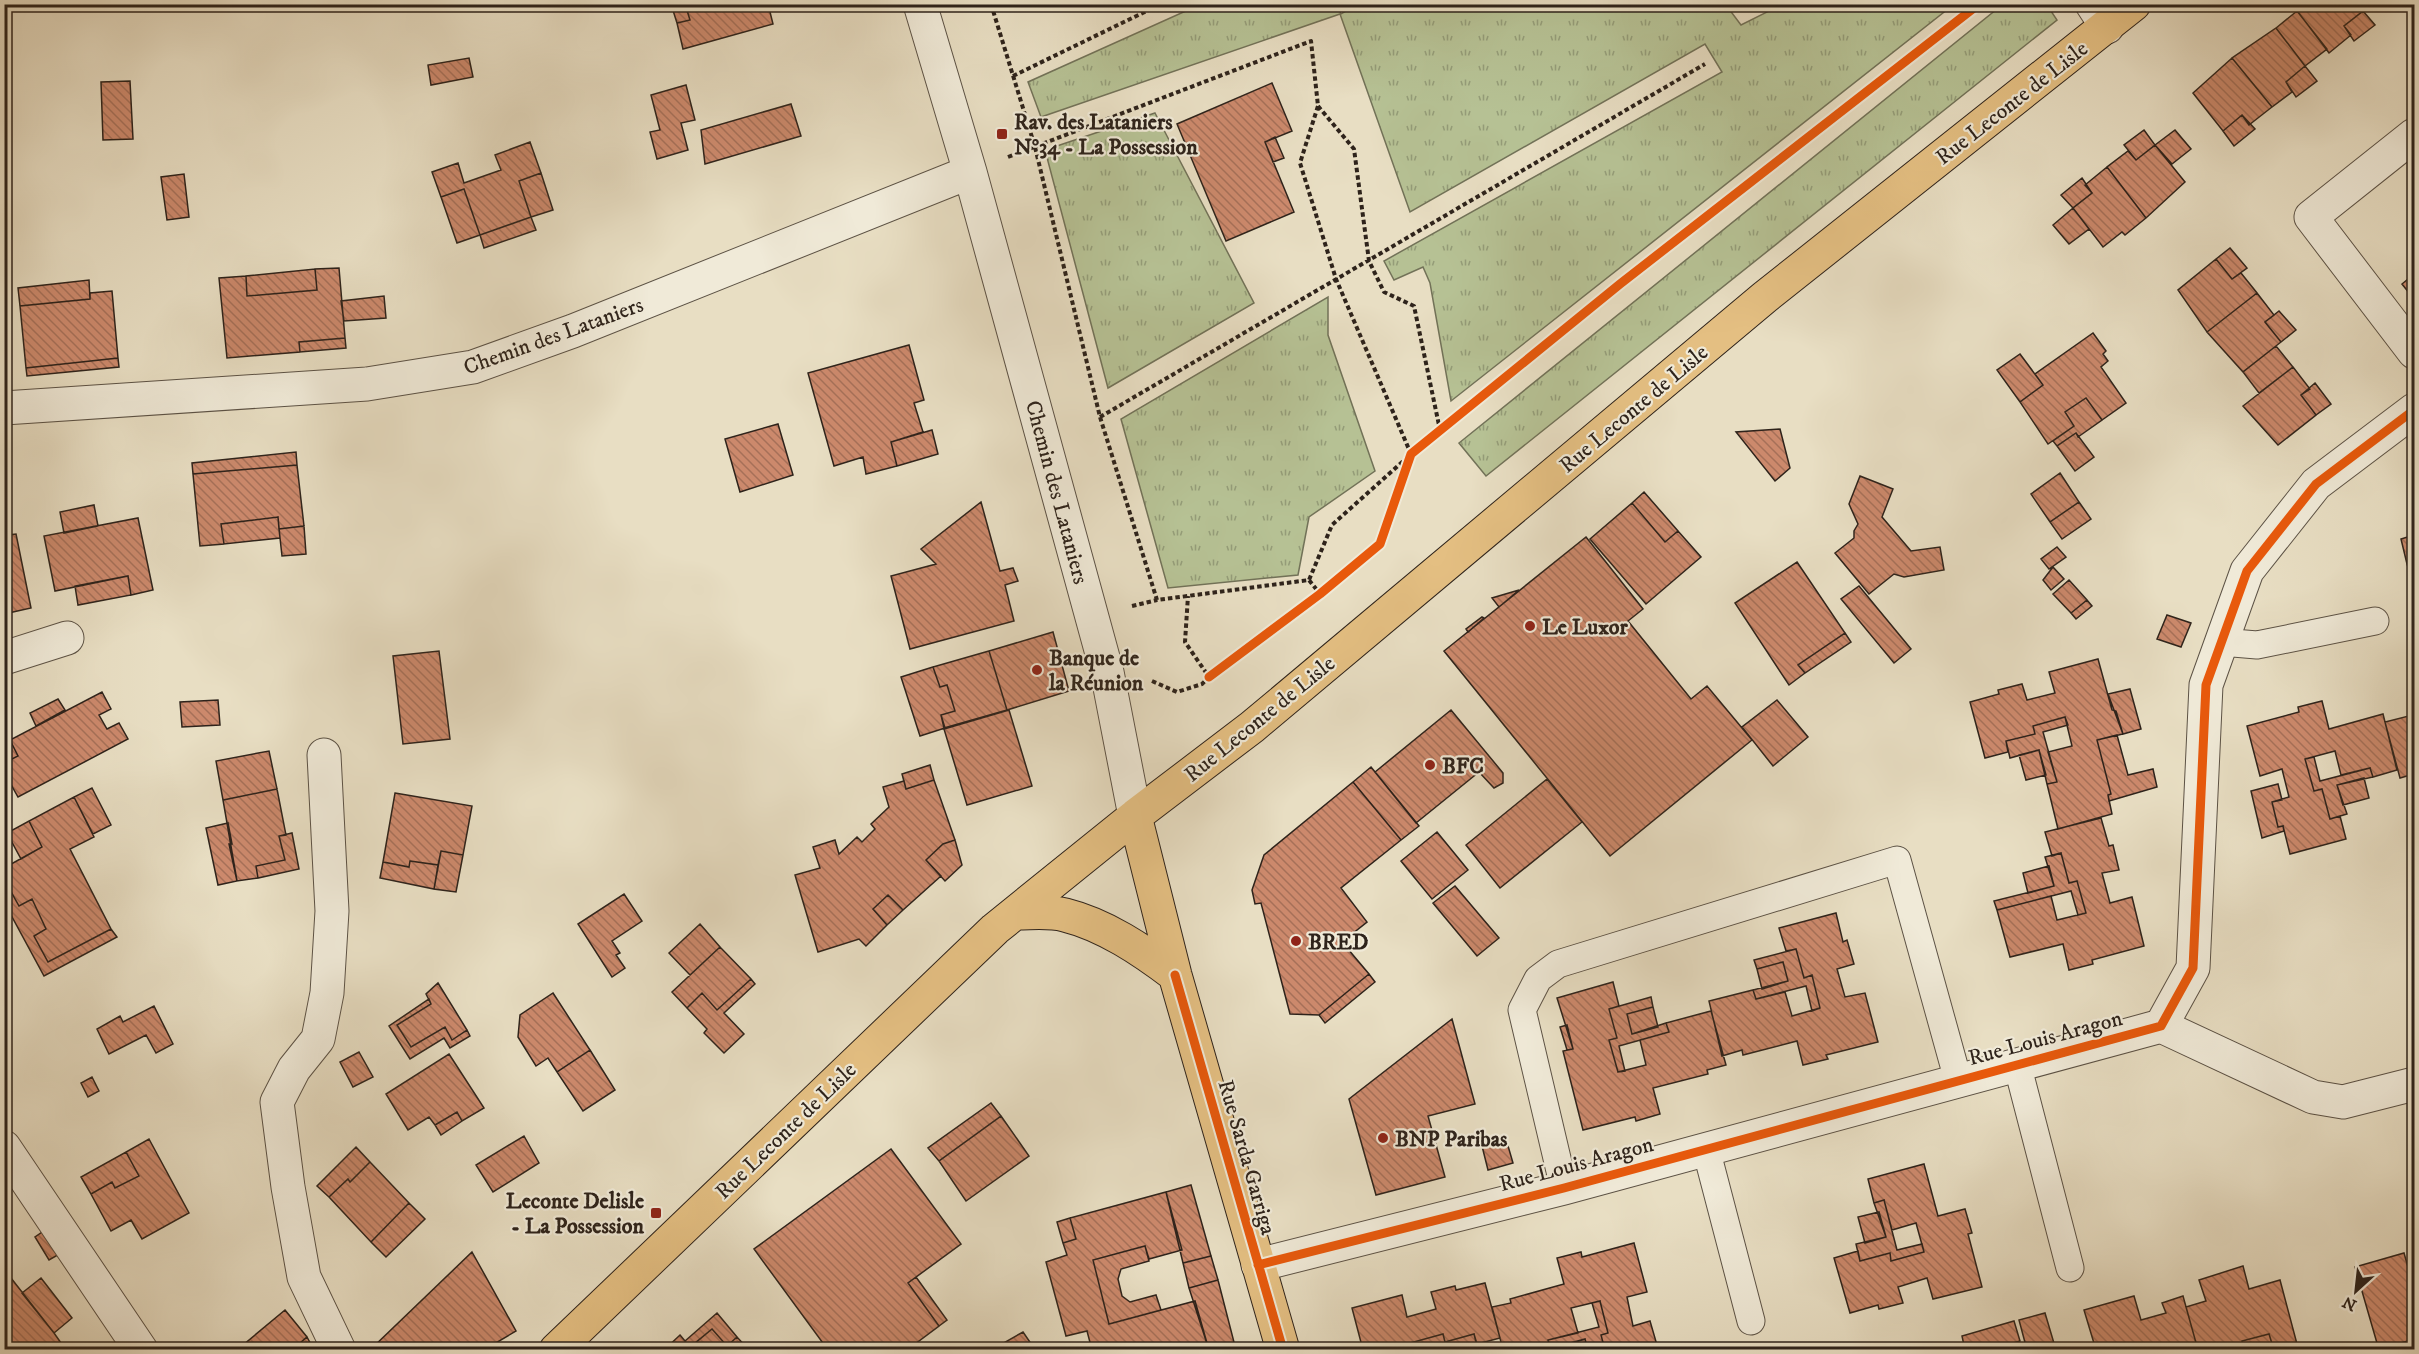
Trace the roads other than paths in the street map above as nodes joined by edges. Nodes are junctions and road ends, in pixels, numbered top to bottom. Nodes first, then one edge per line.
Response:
1 (920, 4) edge
2 (2134, 4) edge
3 (2099, 16) edge
4 (2415, 135) edge
5 (970, 172) junction
6 (2415, 352) edge
7 (4, 408) edge
8 (2415, 410) edge
9 (2375, 621) dead end
10 (67, 638) dead end
11 (2221, 642) junction
12 (4, 658) edge
13 (324, 754) dead end
14 (1135, 816) junction
15 (1018, 913) junction
16 (1175, 975) junction
17 (2160, 1026) junction
18 (2017, 1064) junction
19 (1958, 1080) junction
20 (2415, 1084) edge
21 (4, 1147) edge
22 (1706, 1149) junction
23 (1564, 1188) junction
24 (1258, 1265) junction
25 (2070, 1268) dead end
26 (1751, 1321) dead end
27 (570, 1345) edge
28 (141, 1350) edge
29 (339, 1350) edge
30 (1283, 1350) edge

1 - 5 street, Chemin des Lataniers
2 - 3 main road, Rue Leconte de Lisle
3 - 14 main road, Rue Leconte de Lisle
4 - 6 street
5 - 7 street, Chemin des Lataniers
5 - 14 street, Chemin des Lataniers
8 - 11 street
9 - 11 lane
10 - 12 street
11 - 17 street
13 - 29 street
14 - 15 main road, Rue Leconte de Lisle
14 - 16 main road, Rue Sarda Garriga
15 - 16 main road
15 - 27 main road, Rue Leconte de Lisle
16 - 24 main road, Rue Sarda Garriga
17 - 18 street, Rue Louis Aragon
17 - 20 street
18 - 19 street, Rue Louis Aragon
18 - 25 lane
19 - 22 street, Rue Louis Aragon
19 - 23 lane
21 - 28 street
22 - 23 street, Rue Louis Aragon
22 - 26 lane
23 - 24 street, Rue Louis Aragon
24 - 30 main road, Rue Sarda Garriga

